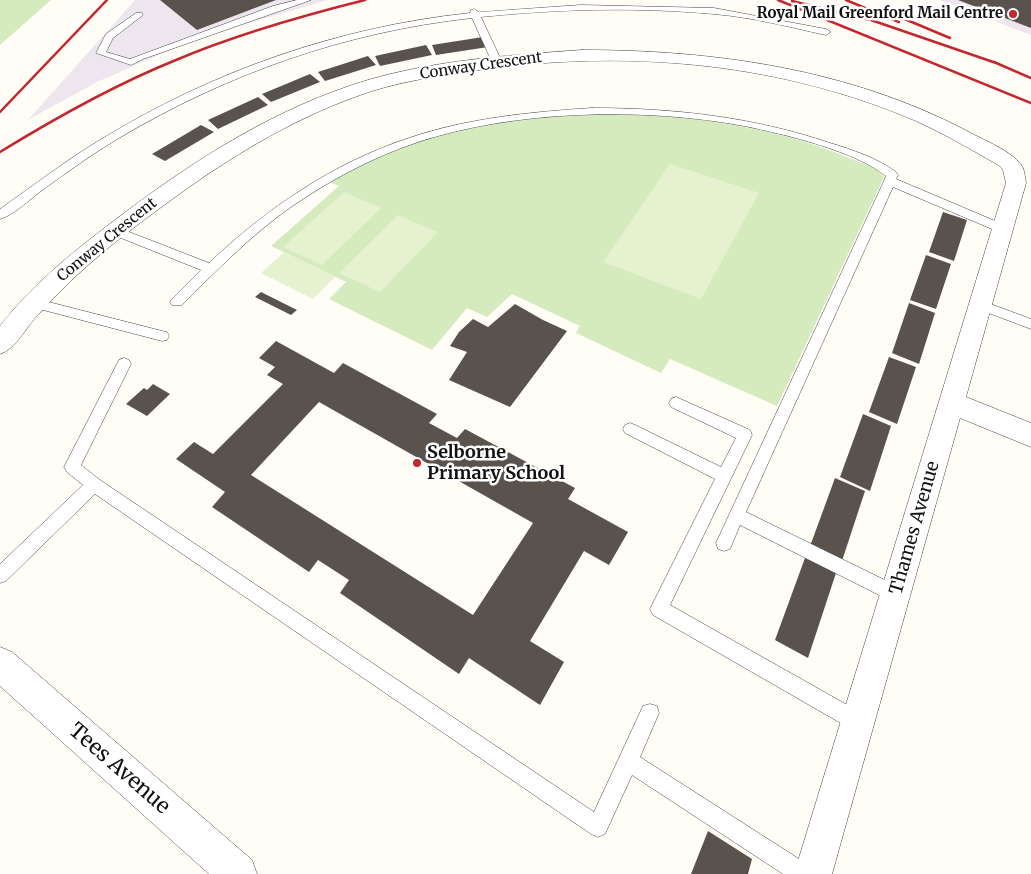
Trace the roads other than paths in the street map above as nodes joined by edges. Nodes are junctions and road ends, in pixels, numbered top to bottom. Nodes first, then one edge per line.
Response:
1 (308, 0) edge
2 (474, 12) junction
3 (139, 15) dead end
4 (826, 32) dead end
5 (497, 62) junction
6 (890, 181) junction
7 (1016, 183) joint
8 (0, 214) edge
9 (1002, 229) junction
10 (115, 231) junction
11 (210, 269) junction
12 (32, 302) junction
13 (177, 302) dead end
14 (980, 305) junction
15 (1031, 324) edge
16 (162, 336) dead end
17 (0, 344) edge
18 (124, 364) dead end
19 (952, 402) junction
20 (676, 403) dead end
21 (630, 429) dead end
22 (1031, 435) edge
23 (725, 476) junction
24 (94, 485) junction
25 (737, 515) junction
26 (724, 543) dead end
27 (0, 575) edge
28 (895, 594) junction
29 (0, 664) edge
30 (650, 713) dead end
31 (858, 722) junction
32 (628, 761) junction
33 (238, 874) edge
34 (802, 874) edge
35 (814, 874) edge

1 - 3 lane
2 - 4 lane
2 - 5 lane
2 - 8 lane
5 - 7 street, Conway Crescent
5 - 10 street, Conway Crescent
6 - 9 lane
6 - 11 lane
6 - 25 lane
7 - 9 street, Thames Avenue
9 - 14 street, Thames Avenue
10 - 11 lane
10 - 12 street, Conway Crescent
11 - 13 lane
12 - 16 lane
12 - 17 street, Conway Crescent
14 - 15 lane
14 - 19 street, Thames Avenue
18 - 24 lane
19 - 22 street
19 - 28 street, Thames Avenue
20 - 23 lane
21 - 23 lane
23 - 31 lane
24 - 27 lane
24 - 32 lane
25 - 26 lane
25 - 28 lane
28 - 31 street, Thames Avenue
29 - 33 street, Tees Avenue
30 - 32 lane
31 - 35 street, Thames Avenue
32 - 34 lane

